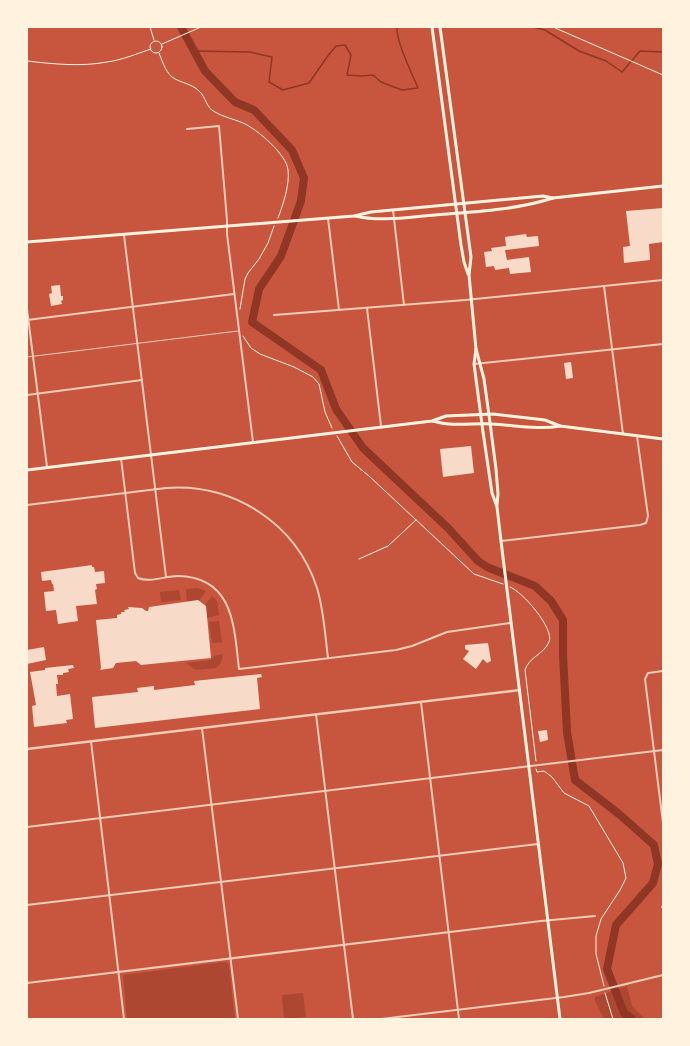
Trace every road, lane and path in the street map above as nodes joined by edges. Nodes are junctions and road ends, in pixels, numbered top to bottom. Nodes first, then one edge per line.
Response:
1 (150, 27) edge
2 (201, 27) edge
3 (432, 27) edge
4 (440, 27) edge
5 (553, 27) edge
6 (154, 41) junction
7 (162, 44) junction
8 (151, 49) junction
9 (159, 53) junction
10 (27, 61) edge
11 (663, 75) edge
12 (187, 129) dead end
13 (663, 186) edge
14 (554, 198) junction
15 (464, 204) junction
16 (456, 205) junction
17 (393, 210) junction
18 (465, 212) junction
19 (457, 213) junction
20 (354, 216) junction
21 (327, 217) junction
22 (394, 218) junction
23 (227, 226) junction
24 (124, 234) junction
25 (27, 242) edge
26 (469, 275) junction
27 (663, 280) edge
28 (604, 286) junction
29 (234, 294) junction
30 (472, 300) junction
31 (133, 306) junction
32 (404, 306) junction
33 (367, 308) junction
34 (27, 309) edge
35 (339, 310) junction
36 (240, 313) dead end
37 (274, 315) dead end
38 (28, 320) edge
39 (238, 331) junction
40 (242, 331) dead end
41 (138, 344) junction
42 (663, 344) edge
43 (476, 348) junction
44 (612, 349) junction
45 (33, 356) junction
46 (27, 357) edge
47 (481, 363) junction
48 (474, 364) junction
49 (142, 380) junction
50 (38, 393) junction
51 (27, 395) edge
52 (489, 414) junction
53 (481, 415) junction
54 (432, 421) junction
55 (482, 424) junction
56 (490, 424) junction
57 (381, 426) junction
58 (560, 426) junction
59 (333, 430) dead end
60 (623, 434) junction
61 (336, 435) dead end
62 (637, 436) junction
63 (663, 439) edge
64 (253, 442) junction
65 (151, 455) junction
66 (121, 458) junction
67 (47, 467) junction
68 (27, 470) edge
69 (155, 489) junction
70 (126, 493) junction
71 (27, 505) edge
72 (497, 507) junction
73 (416, 520) junction
74 (501, 541) junction
75 (359, 559) dead end
76 (166, 577) junction
77 (512, 623) junction
78 (328, 658) junction
79 (663, 671) edge
80 (520, 690) junction
81 (421, 702) junction
82 (316, 714) junction
83 (202, 728) junction
84 (91, 741) junction
85 (27, 749) edge
86 (663, 750) edge
87 (654, 751) junction
88 (536, 766) junction
89 (529, 767) junction
90 (430, 778) junction
91 (326, 791) junction
92 (212, 804) junction
93 (100, 818) junction
94 (663, 823) edge
95 (27, 827) edge
96 (539, 844) junction
97 (439, 855) junction
98 (334, 868) junction
99 (221, 882) junction
100 (109, 895) junction
101 (27, 905) edge
102 (595, 916) dead end
103 (548, 920) junction
104 (449, 933) junction
105 (344, 945) junction
106 (231, 958) junction
107 (119, 972) junction
108 (663, 975) edge
109 (27, 983) edge
110 (558, 998) junction
111 (458, 1010) junction
112 (124, 1019) edge
113 (238, 1019) edge
114 (353, 1019) edge
115 (381, 1019) edge
116 (459, 1019) edge
117 (560, 1019) edge
118 (613, 1019) edge

1 - 6 path
2 - 7 path
3 - 16 main road
4 - 15 main road
5 - 11 path
6 - 7 path
6 - 8 path
7 - 9 path
8 - 9 path
8 - 10 path
9 - 36 path
12 - 23 street
13 - 14 main road
14 - 15 main road
14 - 18 main road
15 - 16 main road
15 - 18 main road
16 - 17 main road
16 - 19 main road
17 - 20 main road
17 - 22 street
18 - 19 main road
18 - 26 main road
19 - 22 main road
19 - 26 main road
20 - 21 main road
20 - 22 main road
21 - 23 main road
21 - 35 street
22 - 32 street
23 - 24 main road
23 - 29 street
24 - 25 main road
24 - 31 street
26 - 30 main road
27 - 28 street
28 - 30 street
28 - 44 street
29 - 31 street
29 - 39 street
30 - 32 street
30 - 43 main road
31 - 38 street
31 - 41 street
32 - 33 street
33 - 35 street
33 - 57 street
34 - 38 street
35 - 37 street
38 - 45 street
39 - 41 lane
39 - 64 street
40 - 59 path
41 - 45 lane
41 - 49 street
42 - 44 street
43 - 47 main road
43 - 48 main road
44 - 47 street
44 - 60 street
45 - 46 lane
45 - 50 street
47 - 48 street
47 - 52 main road
48 - 53 main road
49 - 50 street
49 - 65 street
50 - 51 street
50 - 67 street
52 - 53 main road
52 - 56 main road
52 - 58 main road
53 - 54 main road
53 - 55 main road
54 - 55 main road
54 - 57 main road
55 - 56 main road
55 - 72 main road
56 - 58 main road
56 - 72 main road
57 - 64 main road
58 - 60 main road
60 - 62 main road
61 - 73 path
62 - 63 main road
62 - 74 street
64 - 65 main road
65 - 66 main road
65 - 69 street
66 - 67 main road
66 - 70 street
67 - 68 main road
69 - 70 street
69 - 76 street
69 - 78 street
70 - 71 street
70 - 76 street
72 - 74 main road
73 - 75 path
73 - 88 path
74 - 77 main road
76 - 78 street
77 - 78 street
77 - 80 main road
79 - 87 street
80 - 81 street
80 - 89 main road
81 - 82 street
81 - 90 street
82 - 83 street
82 - 91 street
83 - 84 street
83 - 92 street
84 - 85 street
84 - 93 street
86 - 87 street
87 - 88 street
87 - 94 street
88 - 89 street
88 - 118 path
89 - 90 street
89 - 96 main road
90 - 91 street
90 - 97 street
91 - 92 street
91 - 98 street
92 - 93 street
92 - 99 street
93 - 95 street
93 - 100 street
96 - 97 street
96 - 103 main road
97 - 98 street
97 - 104 street
98 - 99 street
98 - 105 street
99 - 100 street
99 - 106 street
100 - 101 street
100 - 107 street
102 - 103 street
103 - 104 street
103 - 110 main road
104 - 105 street
104 - 111 street
105 - 106 street
105 - 114 street
106 - 107 street
106 - 113 street
107 - 109 street
107 - 112 street
108 - 110 street
110 - 111 street
110 - 117 main road
111 - 115 street
111 - 116 street

